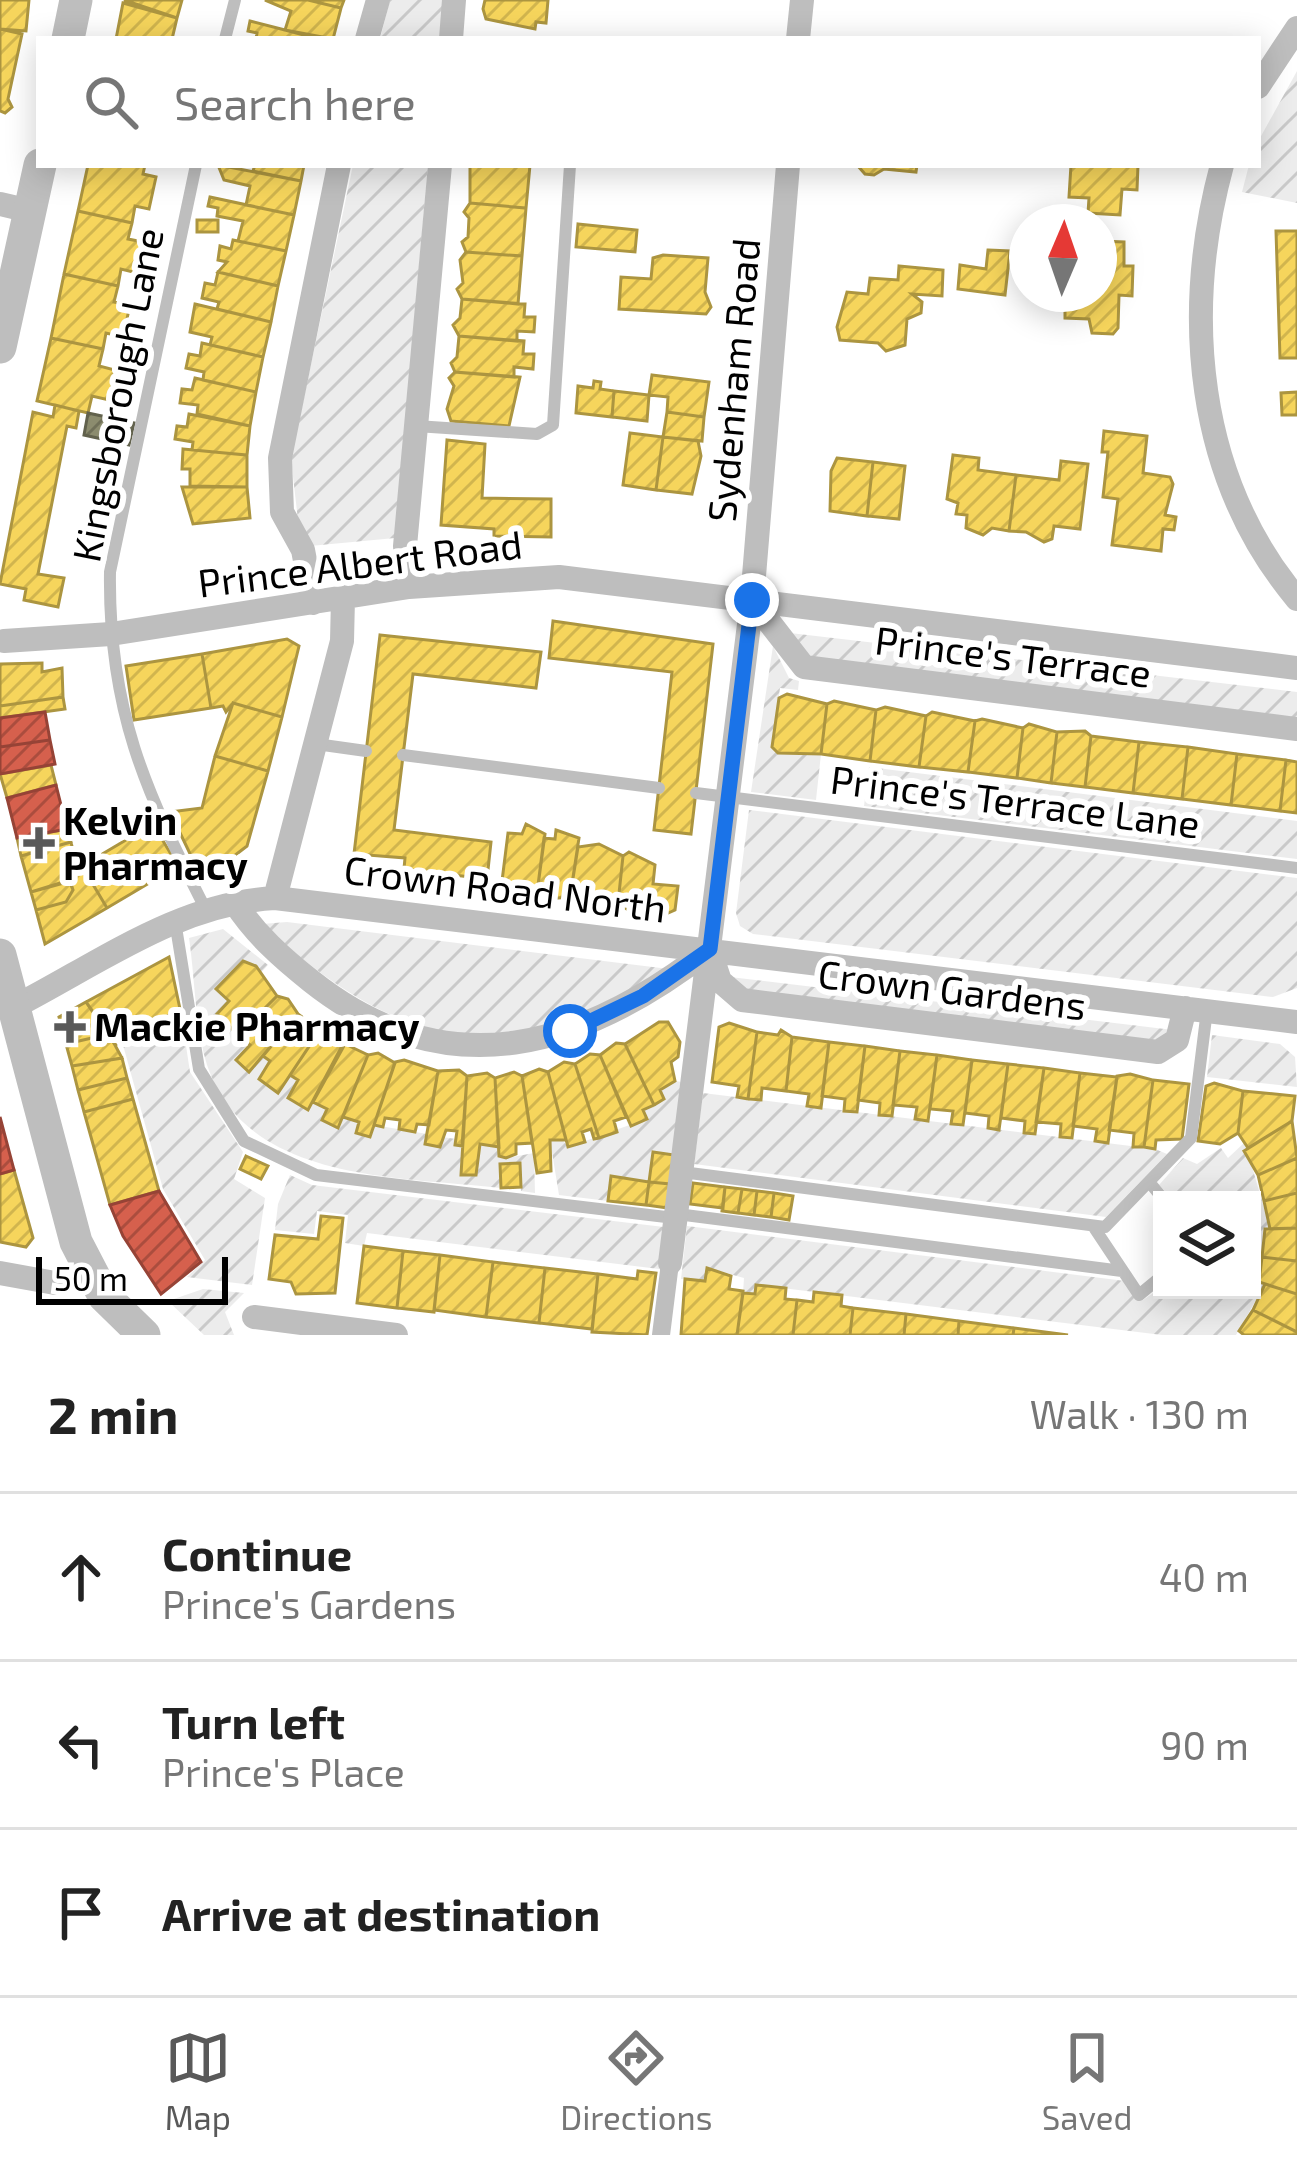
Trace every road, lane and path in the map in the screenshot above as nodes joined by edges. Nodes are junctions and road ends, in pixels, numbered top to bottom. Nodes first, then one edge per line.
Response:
1 (76, 0) edge
2 (236, 0) edge
3 (378, 0) edge
4 (454, 0) edge
5 (802, 0) edge
6 (1297, 28) edge
7 (69, 36) edge
8 (226, 36) edge
9 (368, 36) edge
10 (451, 36) edge
11 (798, 36) edge
12 (1261, 79) edge
13 (38, 168) edge
14 (195, 168) edge
15 (338, 168) edge
16 (440, 168) edge
17 (570, 168) edge
18 (788, 168) edge
19 (1221, 168) edge
20 (15, 208) edge
21 (0, 347) edge
22 (416, 426) junction
23 (409, 587) junction
24 (343, 598) junction
25 (1297, 599) edge
26 (752, 600) junction
27 (313, 603) junction
28 (111, 634) junction
29 (4, 641) dead end
30 (1297, 668) edge
31 (1297, 729) edge
32 (316, 744) junction
33 (366, 751) dead end
34 (403, 755) dead end
35 (659, 788) dead end
36 (696, 793) dead end
37 (727, 797) junction
38 (1297, 868) edge
39 (275, 898) junction
40 (235, 903) junction
41 (205, 908) junction
42 (175, 920) junction
43 (710, 949) junction
44 (0, 955) edge
45 (14, 1007) junction
46 (1196, 1009) junction
47 (1297, 1022) edge
48 (681, 1172) junction
49 (1150, 1183) junction
50 (1157, 1191) edge
51 (677, 1214) junction
52 (1093, 1226) junction
53 (670, 1263) joint
54 (87, 1269) junction
55 (1122, 1271) junction
56 (0, 1274) edge
57 (1153, 1283) edge
58 (254, 1317) dead end
59 (132, 1331) edge
60 (396, 1335) edge
61 (662, 1335) edge

1 - 7 street
2 - 8 lane
3 - 9 street
4 - 10 street
5 - 11 street
6 - 12 street
13 - 20 street
14 - 28 lane, Kingsborough Lane
15 - 27 street
16 - 22 street
17 - 22 lane
18 - 26 street, Sydenham Road
19 - 25 street
20 - 21 street
22 - 23 street
23 - 24 street, Prince Albert Road
23 - 26 street, Prince Albert Road
24 - 27 street, Prince Albert Road
24 - 32 street
26 - 30 street, Prince Albert Road
26 - 31 street, Prince's Terrace
26 - 37 street, Sydenham Road
27 - 28 street, Prince Albert Road
28 - 29 street, Prince Albert Road
28 - 41 lane, Kingsborough Lane
32 - 33 lane
32 - 39 street
34 - 35 lane
36 - 37 lane, Prince's Terrace Lane
37 - 38 lane, Prince's Terrace Lane
37 - 43 street, Sydenham Road
39 - 40 street, Crown Road North
39 - 43 street, Crown Road North
40 - 41 street, Crown Road North
40 - 43 street
41 - 42 street, Crown Road North
42 - 45 street, Crown Road North
42 - 51 lane
43 - 46 street, Crown Road North
43 - 46 street, Crown Gardens
43 - 48 street, Sydenham Road
44 - 45 street
45 - 54 street
46 - 47 street, Crown Road North
46 - 49 lane
48 - 51 street, Sydenham Road
48 - 52 lane
49 - 50 lane
49 - 52 lane
51 - 53 street, Sydenham Road
51 - 55 lane
52 - 55 lane
53 - 61 street
54 - 56 street
54 - 59 street
55 - 57 lane
58 - 60 street

